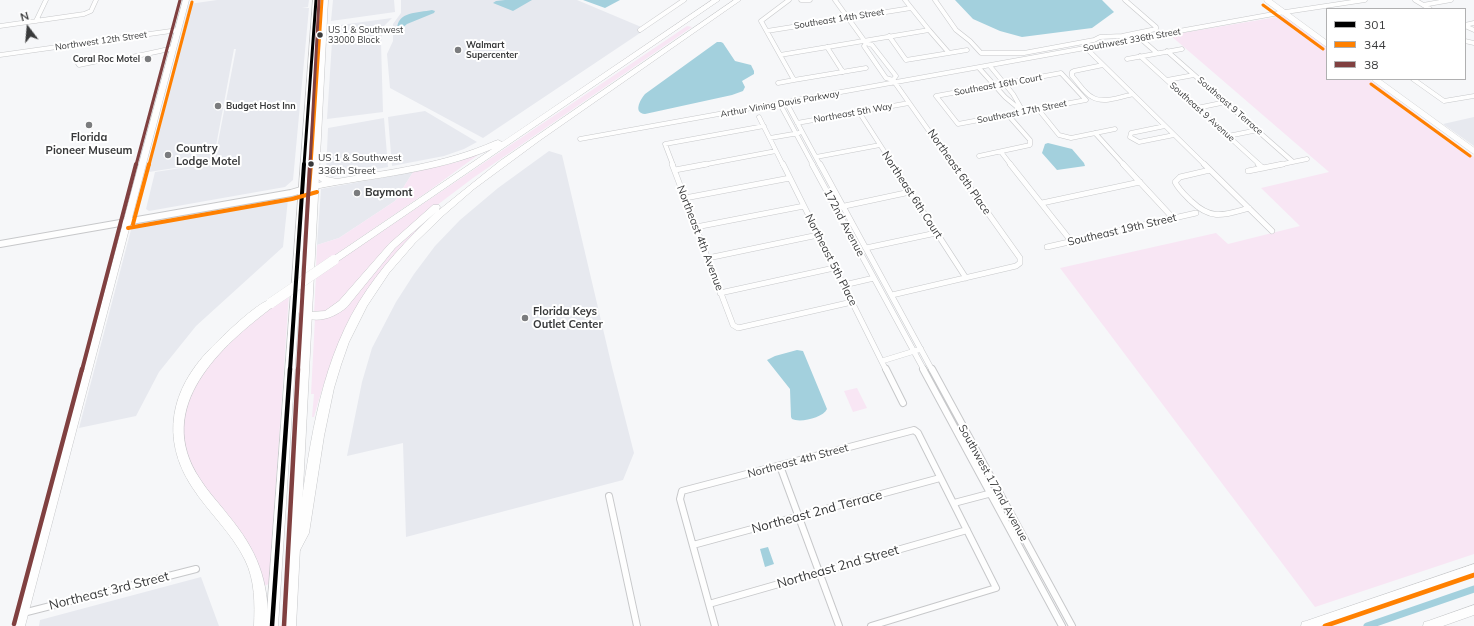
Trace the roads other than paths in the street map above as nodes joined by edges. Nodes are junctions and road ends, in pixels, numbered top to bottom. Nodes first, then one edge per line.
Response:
1 (46, 0) edge
2 (96, 0) edge
3 (186, 0) edge
4 (316, 0) edge
5 (325, 0) edge
6 (684, 0) edge
7 (717, 0) edge
8 (738, 0) edge
9 (789, 0) edge
10 (801, 0) edge
11 (810, 0) edge
12 (835, 0) edge
13 (904, 0) edge
14 (935, 0) edge
15 (1124, 0) edge
16 (1267, 0) edge
17 (1344, 0) edge
18 (1365, 0) edge
19 (1415, 0) edge
20 (1451, 0) edge
21 (1423, 5) junction
22 (911, 8) junction
23 (1428, 8) edge
24 (1284, 12) junction
25 (848, 17) junction
26 (36, 21) junction
27 (0, 26) edge
28 (178, 30) junction
29 (640, 30) dead end
30 (929, 30) junction
31 (766, 31) junction
32 (888, 36) junction
33 (1107, 36) junction
34 (1139, 39) junction
35 (865, 41) junction
36 (1114, 43) junction
37 (1326, 43) edge
38 (827, 47) junction
39 (1086, 48) junction
40 (1182, 48) dead end
41 (967, 50) dead end
42 (172, 51) junction
43 (1168, 51) junction
44 (878, 52) junction
45 (949, 53) junction
46 (869, 54) junction
47 (1155, 54) junction
48 (0, 55) edge
49 (780, 55) junction
50 (1140, 56) junction
51 (1127, 58) dead end
52 (98, 61) dead end
53 (1103, 65) junction
54 (990, 66) junction
55 (866, 68) dead end
56 (979, 68) junction
57 (843, 72) junction
58 (1194, 75) junction
59 (794, 80) junction
60 (1167, 80) junction
61 (1376, 80) edge
62 (1414, 80) edge
63 (894, 82) junction
64 (778, 83) dead end
65 (1004, 83) junction
66 (995, 85) junction
67 (1133, 94) junction
68 (1474, 96) edge
69 (1016, 98) junction
70 (1008, 99) junction
71 (1086, 100) joint
72 (786, 102) junction
73 (909, 102) junction
74 (1226, 102) junction
75 (780, 104) junction
76 (1197, 108) junction
77 (1038, 109) junction
78 (1027, 111) junction
79 (859, 112) junction
80 (1018, 112) junction
81 (1008, 115) junction
82 (759, 117) dead end
83 (797, 123) junction
84 (958, 124) joint
85 (764, 126) junction
86 (1165, 126) junction
87 (1115, 129) dead end
88 (526, 130) junction
89 (1258, 130) junction
90 (803, 133) junction
91 (1095, 133) junction
92 (796, 134) junction
93 (1174, 135) junction
94 (1228, 136) junction
95 (770, 138) junction
96 (580, 139) dead end
97 (880, 145) junction
98 (776, 151) junction
99 (1474, 151) edge
100 (1001, 152) junction
101 (979, 156) dead end
102 (816, 157) junction
103 (1307, 159) dead end
104 (1292, 161) junction
105 (498, 167) junction
106 (1263, 168) junction
107 (675, 170) junction
108 (1210, 170) junction
109 (1248, 171) dead end
110 (316, 174) junction
111 (790, 178) junction
112 (346, 180) junction
113 (1140, 182) junction
114 (315, 186) junction
115 (303, 189) junction
116 (910, 192) junction
117 (685, 198) junction
118 (1042, 204) junction
119 (804, 206) junction
120 (843, 206) junction
121 (835, 208) junction
122 (1249, 208) junction
123 (1196, 213) dead end
124 (1173, 218) junction
125 (127, 222) junction
126 (696, 227) junction
127 (1272, 231) dead end
128 (936, 233) junction
129 (818, 235) junction
130 (1071, 241) junction
131 (0, 244) edge
132 (1047, 247) dead end
133 (866, 248) junction
134 (708, 258) junction
135 (834, 268) junction
136 (874, 278) junction
137 (966, 278) junction
138 (844, 285) junction
139 (720, 293) junction
140 (296, 294) junction
141 (892, 295) junction
142 (852, 302) junction
143 (308, 314) junction
144 (916, 339) joint
145 (908, 341) joint
146 (921, 349) junction
147 (914, 352) junction
148 (882, 361) junction
149 (903, 403) dead end
150 (780, 466) junction
151 (940, 478) junction
152 (998, 492) junction
153 (990, 494) junction
154 (609, 496) dead end
155 (954, 504) junction
156 (799, 516) junction
157 (967, 530) junction
158 (693, 545) junction
159 (294, 550) junction
160 (196, 569) dead end
161 (1474, 569) edge
162 (819, 572) junction
163 (709, 604) junction
164 (1474, 610) edge
165 (23, 613) junction
166 (20, 626) edge
167 (261, 626) edge
168 (272, 626) edge
169 (290, 626) edge
170 (637, 626) edge
171 (715, 626) edge
172 (839, 626) edge
173 (871, 626) edge
174 (1062, 626) edge
175 (1072, 626) edge
176 (1306, 626) edge
177 (1428, 626) edge

1 - 26 street
2 - 26 street
3 - 28 main road
4 - 115 highway
5 - 110 highway
6 - 29 street
7 - 88 highway
8 - 105 highway
9 - 31 street
10 - 11 street
12 - 25 street
13 - 22 street
14 - 33 street
15 - 33 street
16 - 24 street
17 - 24 street
18 - 24 street
19 - 21 street
20 - 21 street
21 - 23 street
22 - 25 street, Southeast 14th Street
22 - 30 street
24 - 34 street, Southwest 336th Street
24 - 37 street
25 - 31 street, Southeast 14th Street
25 - 35 street
26 - 27 street
28 - 42 main road
28 - 48 street, Northwest 12th Street
30 - 32 street
30 - 45 street
31 - 49 street
32 - 35 street
32 - 45 street
33 - 36 street
34 - 36 street, Southwest 336th Street
34 - 47 street
35 - 38 street
35 - 44 street
35 - 46 street
36 - 39 street, Southwest 336th Street
38 - 49 street
38 - 57 street
39 - 53 street
39 - 54 street, Southwest 336th Street
40 - 43 street
41 - 45 street
42 - 52 street
42 - 125 main road
43 - 47 street
43 - 58 street, Southeast 9 Terrace
44 - 46 street
44 - 63 street
46 - 63 street
47 - 50 street
49 - 59 street
50 - 51 street
50 - 60 street, Southeast 9 Avenue
53 - 67 street
53 - 67 street
54 - 56 street, Southwest 336th Street
54 - 65 street
55 - 57 street
56 - 63 street, Arthur Vining Davis Parkway
56 - 66 street
57 - 59 street
58 - 60 street
58 - 74 street, Southeast 9 Terrace
59 - 64 street
60 - 76 street, Southeast 9 Avenue
61 - 99 street
62 - 68 street
63 - 72 street, Arthur Vining Davis Parkway
63 - 73 street, Northeast 6th Place
65 - 66 street, Southeast 16th Court
65 - 69 street
65 - 71 street, Southeast 16th Court
66 - 70 street
66 - 84 street, Southeast 16th Court
67 - 86 street
69 - 70 street
69 - 78 street
70 - 80 street
71 - 77 street, Southeast 17th Street
72 - 75 street, Arthur Vining Davis Parkway
72 - 83 street, 172nd Avenue
73 - 79 street, Northeast 5th Way
73 - 137 street, Northeast 6th Place
74 - 76 street
74 - 89 street, Southeast 9 Terrace
75 - 92 street, 172nd Avenue
75 - 96 street, Arthur Vining Davis Parkway
76 - 94 street, Southeast 9 Avenue
77 - 78 street, Southeast 17th Street
77 - 91 street
78 - 80 street, Southeast 17th Street
79 - 83 street, Northeast 5th Way
79 - 97 street, Northeast 6th Court
80 - 81 street, Southeast 17th Street
81 - 84 street, Southeast 17th Street
81 - 100 street
82 - 85 street, Northeast 5th Place
83 - 90 street, 172nd Avenue
85 - 95 street, Northeast 5th Place
85 - 107 street, Northeast 4th Avenue
86 - 93 street
86 - 93 street
87 - 91 street
88 - 112 highway
88 - 167 highway, bridge
89 - 94 street
89 - 104 street, Southeast 9 Terrace
90 - 92 street
90 - 102 street, 172nd Avenue
91 - 113 street
92 - 95 street
92 - 121 street, 172nd Avenue
93 - 108 street
94 - 106 street, Southeast 9 Avenue
95 - 98 street, Northeast 5th Place
97 - 102 street
97 - 116 street, Northeast 6th Court
98 - 107 street
98 - 111 street, Northeast 5th Place
100 - 101 street
100 - 118 street
102 - 120 street, 172nd Avenue
103 - 104 street
104 - 106 street
105 - 143 highway
105 - 159 highway
106 - 109 street
107 - 117 street, Northeast 4th Avenue
108 - 122 street
108 - 122 street
110 - 112 highway
110 - 114 highway
111 - 117 street
111 - 119 street, Northeast 5th Place
112 - 114 highway
113 - 118 street
113 - 124 street
114 - 115 street
114 - 143 highway
115 - 125 street
115 - 140 highway
116 - 120 street
116 - 128 street, Northeast 6th Court
117 - 126 street, Northeast 4th Avenue
118 - 130 street
119 - 126 street
119 - 129 street, Northeast 5th Place
120 - 121 street
120 - 133 street, 172nd Avenue
121 - 136 street, 172nd Avenue
122 - 127 street
123 - 124 street, Southeast 19th Street
124 - 130 street, Southeast 19th Street
125 - 131 street
125 - 165 main road
126 - 134 street, Northeast 4th Avenue
128 - 133 street
128 - 137 street, Northeast 6th Court
129 - 134 street
129 - 135 street, Northeast 5th Place
130 - 132 street, Southeast 19th Street
133 - 141 street, 172nd Avenue
134 - 139 street, Northeast 4th Avenue
135 - 138 street, Northeast 5th Place
135 - 139 street
136 - 138 street
136 - 145 street, 172nd Avenue
137 - 141 street
138 - 142 street, Northeast 5th Place
139 - 142 street, Northeast 4th Avenue
140 - 143 highway
140 - 168 highway
141 - 144 street, 172nd Avenue
142 - 148 street, Northeast 5th Place
143 - 159 highway
144 - 146 street, Southwest 172nd Avenue
145 - 147 street, Southwest 172nd Avenue
146 - 147 street
146 - 152 street, Southwest 172nd Avenue
147 - 148 street
147 - 153 street, Southwest 172nd Avenue
148 - 149 street, Northeast 5th Place
150 - 151 street, Northeast 4th Street
150 - 156 street
150 - 158 street, Northeast 4th Street
151 - 155 street
151 - 156 street, Northeast 2nd Terrace
152 - 153 street
152 - 175 street, Southwest 172nd Avenue
153 - 155 street
153 - 174 street, Southwest 172nd Avenue
154 - 170 street
155 - 157 street
156 - 158 street, Northeast 2nd Terrace
156 - 162 street
157 - 162 street, Northeast 2nd Street
157 - 173 street
158 - 163 street
159 - 169 highway
160 - 165 street, Northeast 3rd Street
161 - 176 main road
162 - 163 street, Northeast 2nd Street
162 - 172 street
163 - 171 street
164 - 177 main road
165 - 166 main road

